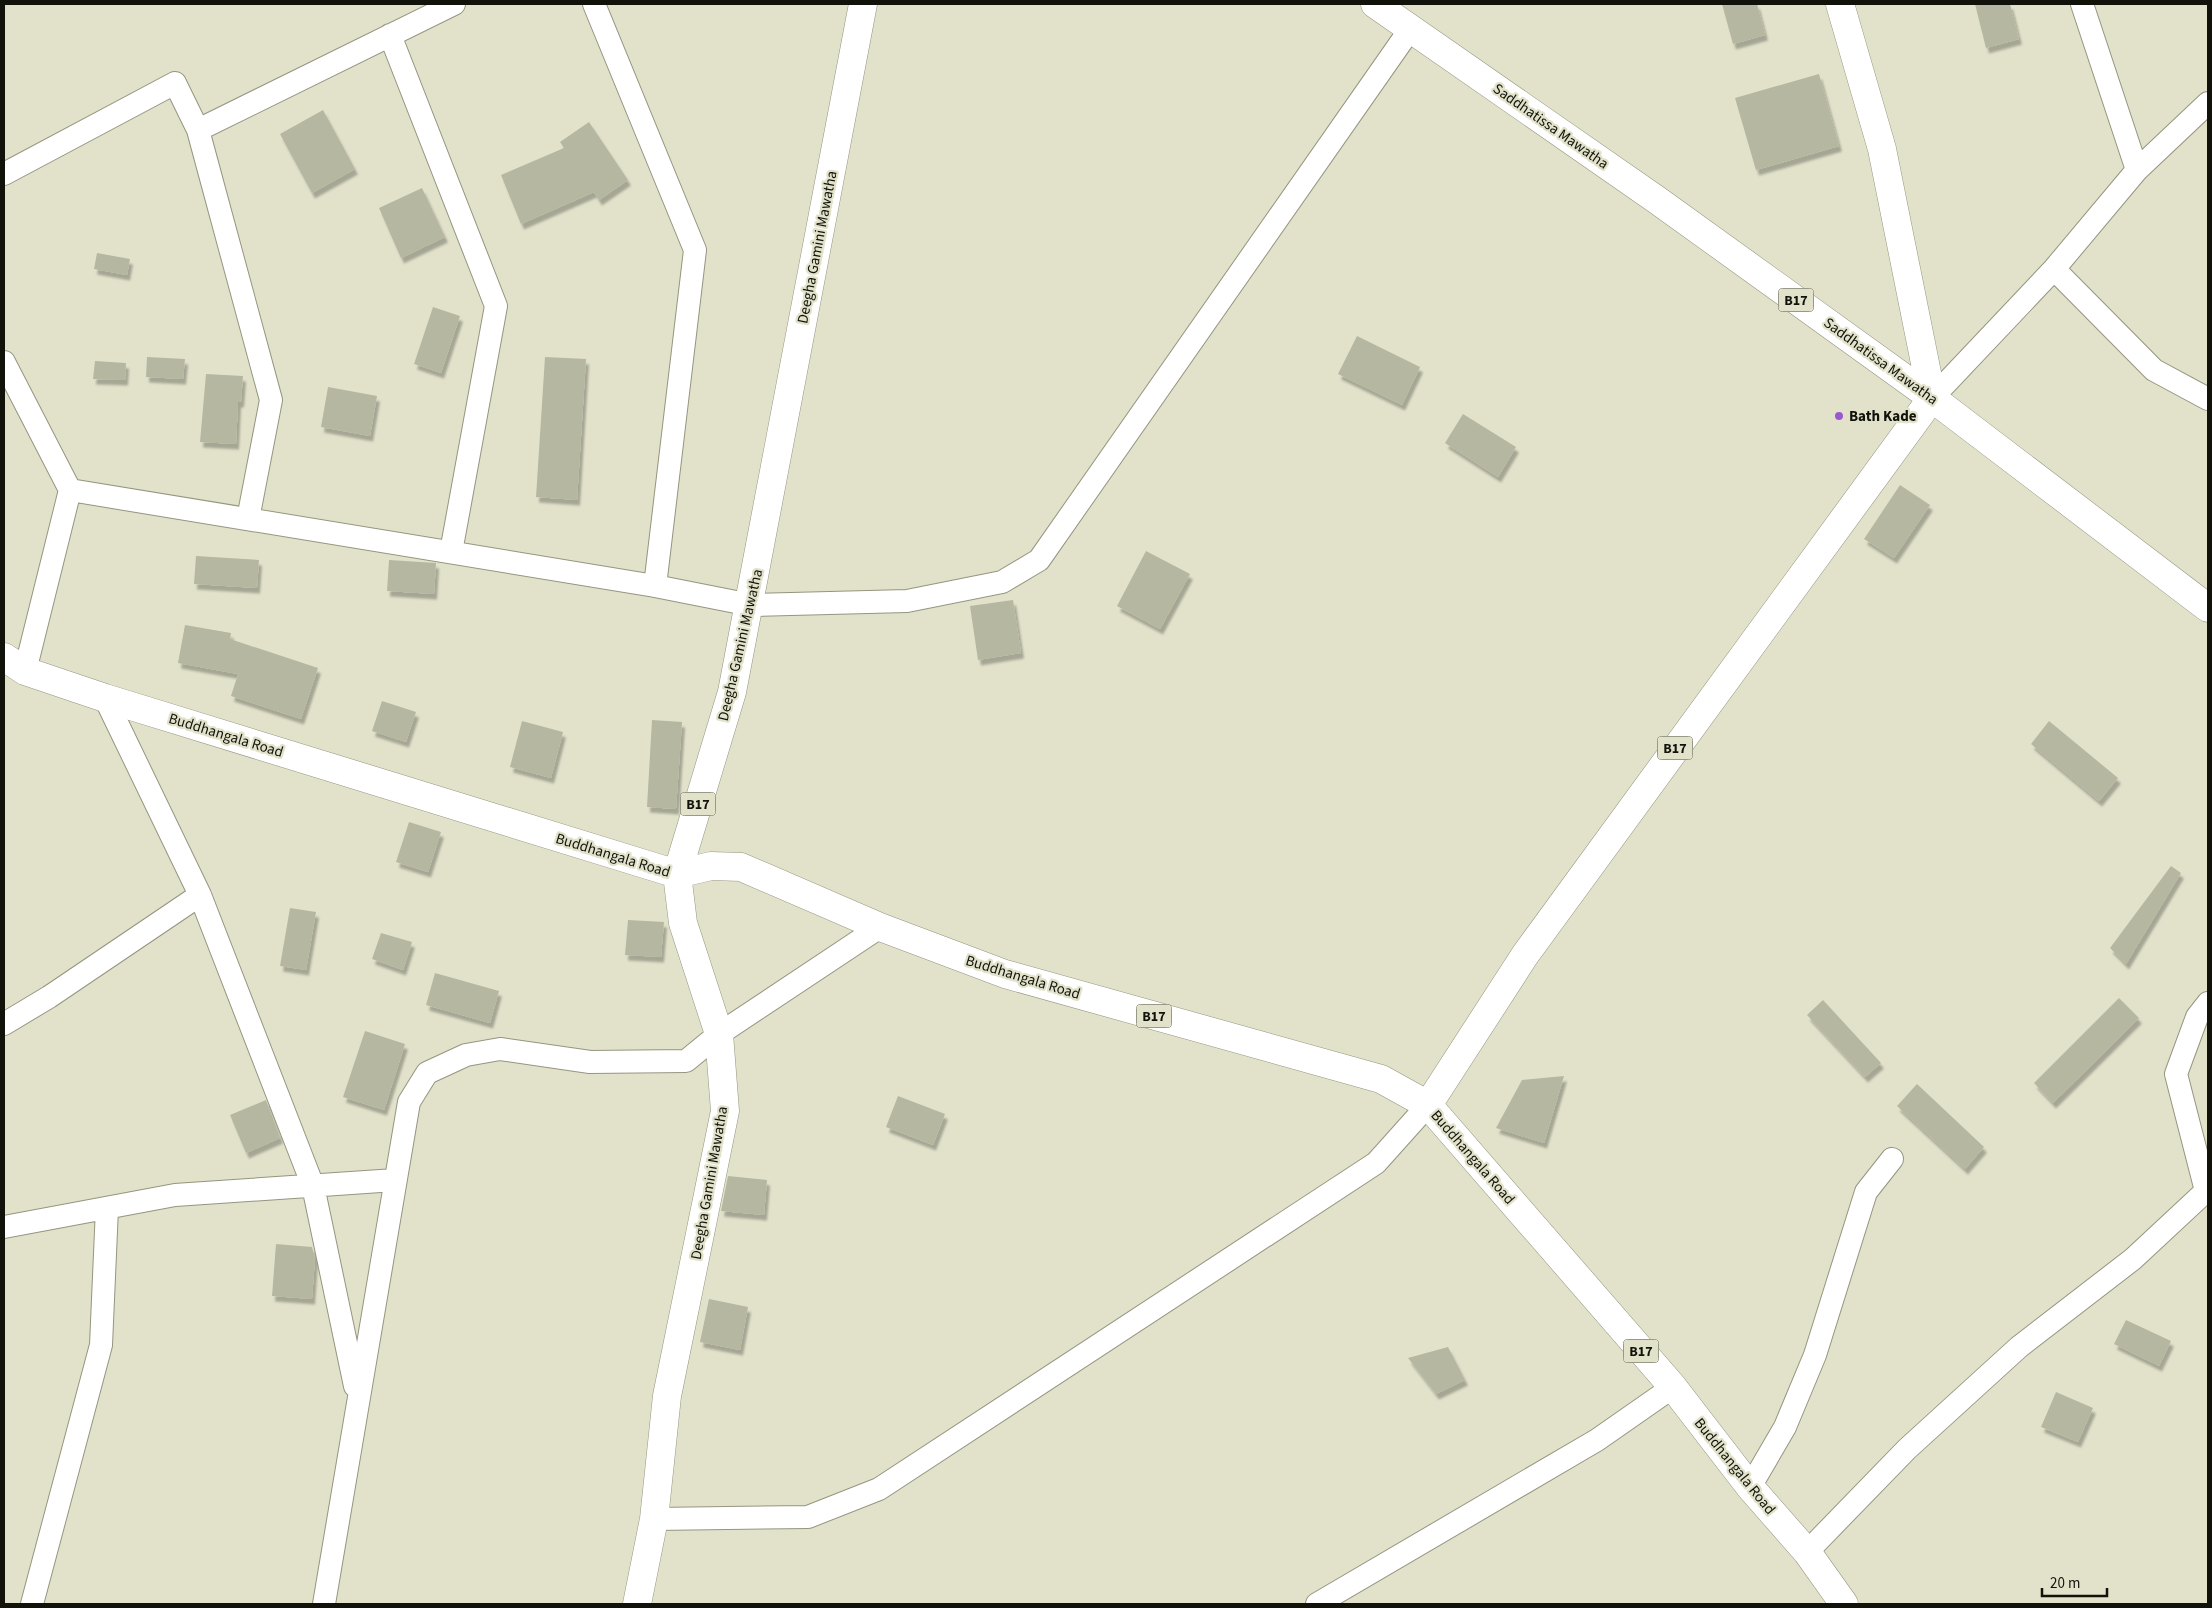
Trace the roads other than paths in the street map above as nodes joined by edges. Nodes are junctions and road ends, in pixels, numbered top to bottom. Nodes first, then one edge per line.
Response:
1 (454, 4) edge
2 (594, 4) edge
3 (862, 4) edge
4 (1375, 4) edge
5 (1840, 4) edge
6 (2082, 4) edge
7 (1411, 28) junction
8 (390, 35) junction
9 (2208, 103) edge
10 (198, 130) junction
11 (2137, 170) junction
12 (4, 174) edge
13 (2054, 270) junction
14 (4, 362) edge
15 (1932, 398) junction
16 (2208, 399) edge
17 (70, 490) junction
18 (248, 519) junction
19 (451, 552) junction
20 (655, 586) junction
21 (750, 605) junction
22 (2208, 608) edge
23 (14, 664) edge
24 (105, 698) junction
25 (677, 874) junction
26 (200, 895) junction
27 (880, 927) junction
28 (2208, 1003) edge
29 (4, 1024) edge
30 (719, 1034) junction
31 (1428, 1105) junction
32 (1892, 1159) dead end
33 (395, 1180) junction
34 (313, 1186) junction
35 (106, 1208) junction
36 (4, 1227) edge
37 (1672, 1387) junction
38 (358, 1399) junction
39 (1750, 1487) junction
40 (654, 1519) junction
41 (1806, 1552) junction
42 (32, 1604) edge
43 (324, 1604) edge
44 (637, 1604) edge
45 (1317, 1604) edge
46 (1844, 1604) edge

1 - 8 street
2 - 20 street
3 - 21 main road, Deegha Gamini Mawatha / B17
4 - 7 main road, Saddhatissa Mawatha / B17
5 - 15 main road
6 - 11 street
7 - 15 main road, Saddhatissa Mawatha / B17
7 - 21 street
8 - 10 street
8 - 19 street
9 - 11 street
10 - 12 street
10 - 18 street
11 - 13 street
13 - 15 street
13 - 16 street
14 - 17 street
15 - 22 main road, Saddhatissa Mawatha / B17
15 - 31 main road, B17
17 - 18 street
17 - 23 street
18 - 19 street
19 - 20 street
20 - 21 street
21 - 25 main road, Deegha Gamini Mawatha / B17
23 - 24 main road, Buddhangala Road
24 - 25 main road, Buddhangala Road
24 - 26 street
25 - 27 main road, Buddhangala Road / B17
25 - 30 main road, Deegha Gamini Mawatha / B17
26 - 29 street
26 - 34 street
27 - 30 street
27 - 31 main road, Buddhangala Road / B17
28 - 41 street
30 - 33 street
30 - 40 main road, Deegha Gamini Mawatha / B17
31 - 37 main road, Buddhangala Road / B17
31 - 40 street
32 - 39 street
33 - 34 street
33 - 38 street
34 - 35 street
34 - 38 street
35 - 36 street
35 - 42 street
37 - 39 main road, Buddhangala Road / B17
37 - 45 street
38 - 43 street
39 - 41 main road, Buddhangala Road / B17
40 - 44 main road, Deegha Gamini Mawatha / B17
41 - 46 main road, Buddhangala Road / B17

